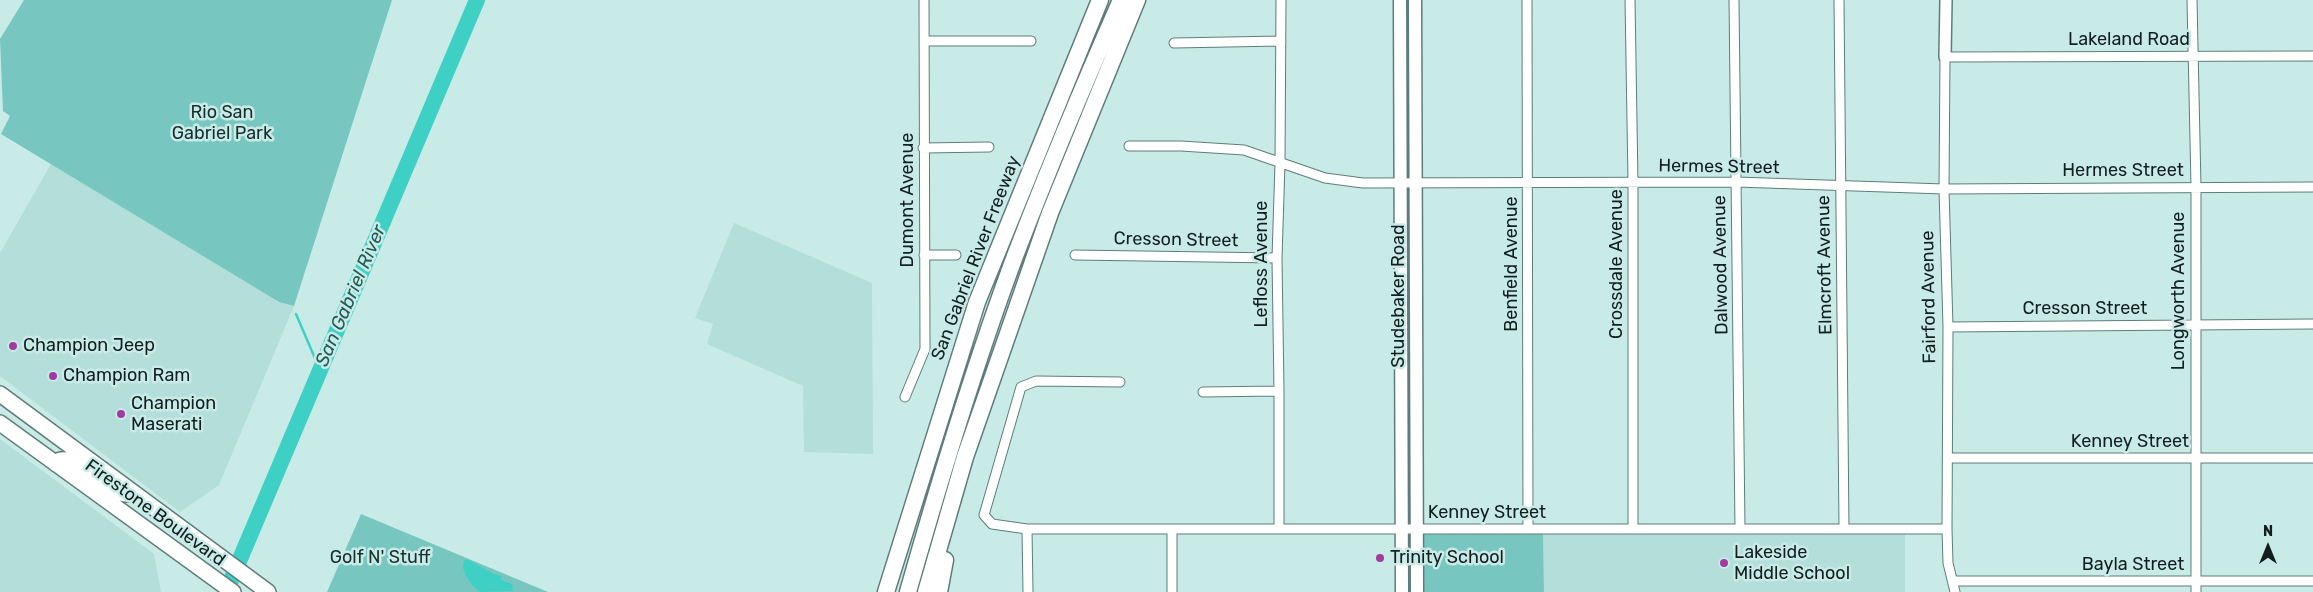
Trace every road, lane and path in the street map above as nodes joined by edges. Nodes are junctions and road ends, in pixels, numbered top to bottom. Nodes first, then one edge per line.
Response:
1 (924, 0) edge
2 (1100, 0) edge
3 (1114, 0) edge
4 (1121, 0) edge
5 (1137, 0) edge
6 (1147, 0) edge
7 (1281, 0) edge
8 (1400, 0) edge
9 (1415, 0) edge
10 (1527, 0) edge
11 (1630, 0) edge
12 (1734, 0) edge
13 (1839, 0) edge
14 (1946, 0) edge
15 (2192, 0) edge
16 (1031, 41) dead end
17 (1281, 41) junction
18 (924, 42) junction
19 (1174, 43) dead end
20 (2192, 56) junction
21 (2313, 56) edge
22 (1945, 57) junction
23 (1097, 99) junction
24 (1129, 146) dead end
25 (989, 147) dead end
26 (924, 148) junction
27 (1280, 163) junction
28 (1401, 182) junction
29 (1416, 182) junction
30 (1633, 182) junction
31 (1736, 182) junction
32 (1528, 183) junction
33 (1840, 186) junction
34 (2196, 187) junction
35 (2313, 187) edge
36 (1944, 189) junction
37 (924, 255) junction
38 (956, 255) dead end
39 (1075, 255) dead end
40 (1277, 258) junction
41 (2313, 324) edge
42 (2195, 325) junction
43 (1948, 327) junction
44 (1120, 382) dead end
45 (1280, 391) junction
46 (1203, 392) dead end
47 (0, 394) edge
48 (905, 397) dead end
49 (0, 423) edge
50 (965, 457) junction
51 (1948, 458) junction
52 (2195, 458) junction
53 (2313, 458) edge
54 (56, 464) junction
55 (134, 494) junction
56 (1027, 529) junction
57 (1172, 529) junction
58 (1279, 529) junction
59 (1402, 529) junction
60 (1416, 529) junction
61 (1528, 529) junction
62 (1632, 529) junction
63 (1740, 529) junction
64 (1844, 529) junction
65 (1947, 529) junction
66 (1953, 581) junction
67 (2313, 581) edge
68 (2195, 582) junction
69 (233, 592) edge
70 (268, 592) edge
71 (886, 592) edge
72 (901, 592) edge
73 (908, 592) edge
74 (926, 592) edge
75 (939, 592) edge
76 (1028, 592) edge
77 (1172, 592) edge
78 (1402, 592) edge
79 (1417, 592) edge
80 (1955, 592) edge
81 (2196, 592) edge

1 - 18 street, Dumont Avenue
2 - 71 highway, San Gabriel River Freeway
3 - 72 highway
4 - 73 highway
5 - 23 highway
6 - 23 highway
7 - 17 street, Lefloss Avenue
8 - 28 main road, Studebaker Road
9 - 29 main road, Studebaker Road
10 - 32 street, Benfield Avenue
11 - 30 street, Crossdale Avenue
12 - 31 street, Dalwood Avenue
13 - 33 street, Elmcroft Avenue
14 - 22 street, Fairford Avenue
15 - 20 street, Longworth Avenue
16 - 18 street
17 - 19 street
17 - 27 street, Lefloss Avenue
18 - 26 street, Dumont Avenue
20 - 21 street, Lakeland Road
20 - 22 street, Lakeland Road
20 - 34 street, Longworth Avenue
22 - 36 street, Fairford Avenue
23 - 50 highway
24 - 27 street, Hermes Street
25 - 26 street
26 - 37 street, Dumont Avenue
27 - 28 street, Hermes Street
27 - 40 street, Lefloss Avenue
28 - 29 street, Hermes Street
28 - 59 main road, Studebaker Road
29 - 32 street, Hermes Street
29 - 60 main road, Studebaker Road
30 - 31 street, Hermes Street
30 - 32 street, Hermes Street
30 - 62 street, Crossdale Avenue
31 - 33 street, Hermes Street
31 - 63 street, Dalwood Avenue
32 - 61 street, Benfield Avenue
33 - 36 street, Hermes Street
33 - 64 street, Elmcroft Avenue
34 - 35 street, Hermes Street
34 - 36 street, Hermes Street
34 - 42 street, Longworth Avenue
36 - 43 street, Fairford Avenue
37 - 38 street
37 - 48 street, Dumont Avenue
39 - 40 street, Cresson Street
40 - 45 street, Lefloss Avenue
41 - 42 street, Cresson Street
42 - 43 street, Cresson Street
42 - 52 street, Longworth Avenue
43 - 51 street, Fairford Avenue
44 - 56 street, Kenney Street
45 - 46 street
45 - 58 street, Lefloss Avenue
47 - 55 main road, Firestone Boulevard
49 - 54 main road, Firestone Boulevard
50 - 74 highway
50 - 75 highway
51 - 52 street, Kenney Street
51 - 65 street, Fairford Avenue
52 - 53 street, Kenney Street
52 - 68 street, Longworth Avenue
54 - 55 main road, Firestone Boulevard
54 - 69 main road, Firestone Boulevard
55 - 70 main road, Firestone Boulevard
56 - 57 street, Kenney Street
56 - 76 street
57 - 58 street, Kenney Street
57 - 77 street
58 - 59 street, Kenney Street
59 - 60 street, Kenney Street
59 - 78 main road, Studebaker Road
60 - 61 street, Kenney Street
60 - 79 main road, Studebaker Road
61 - 62 street, Kenney Street
62 - 63 street, Kenney Street
63 - 64 street, Kenney Street
64 - 65 street, Kenney Street
65 - 66 street, Fairford Avenue
66 - 68 street, Bayla Street
66 - 80 street, Fairford Avenue
67 - 68 street, Bayla Street
68 - 81 street, Longworth Avenue

